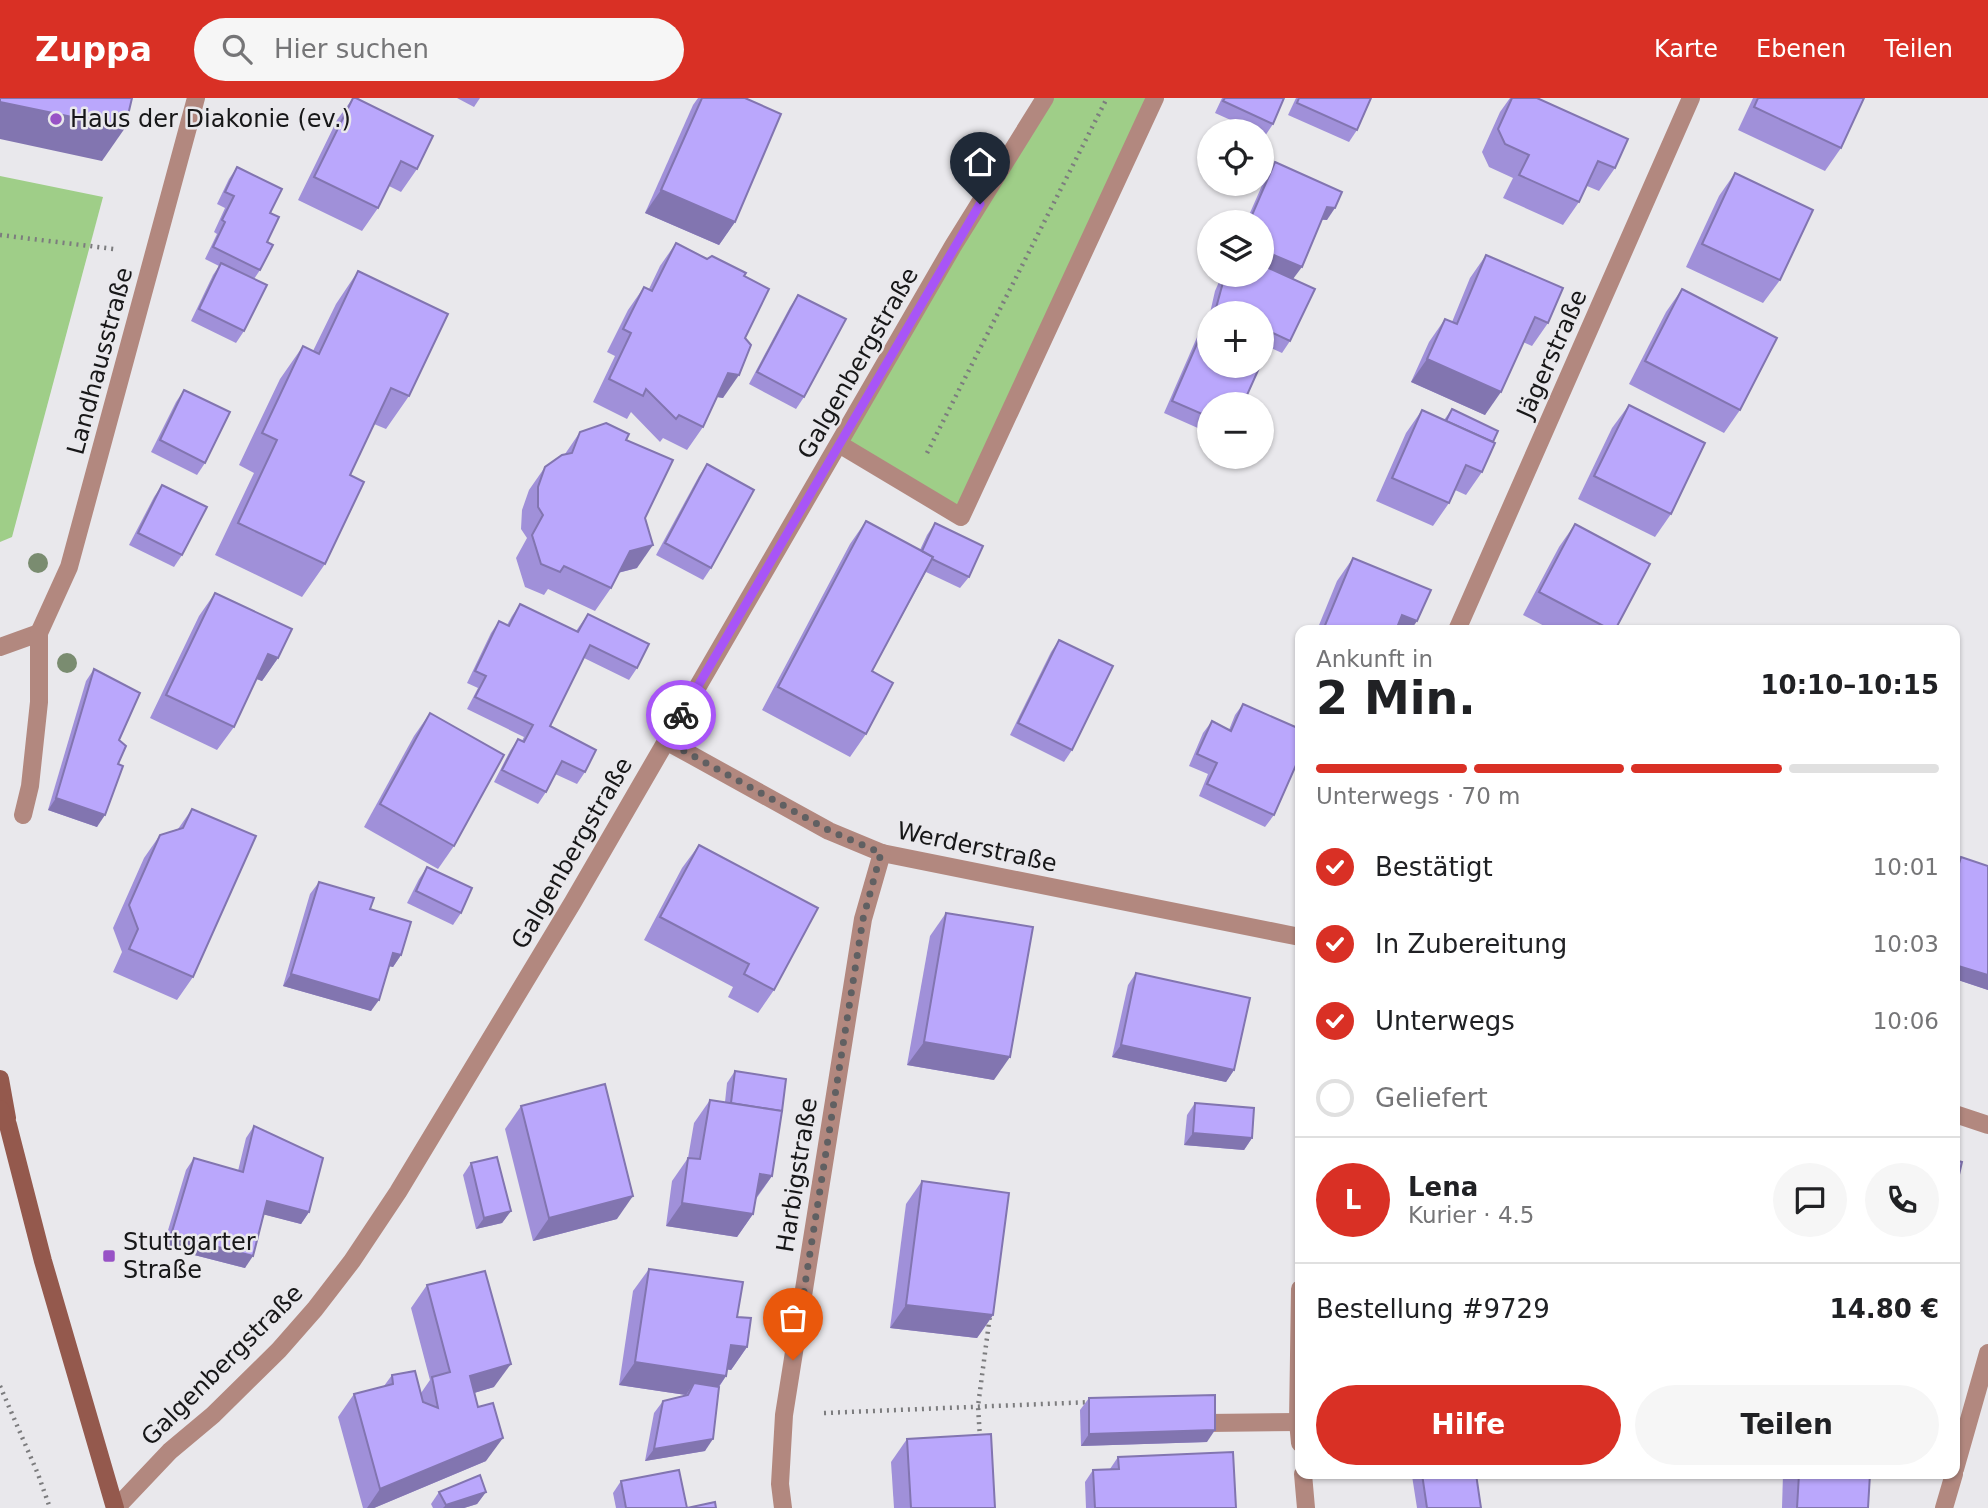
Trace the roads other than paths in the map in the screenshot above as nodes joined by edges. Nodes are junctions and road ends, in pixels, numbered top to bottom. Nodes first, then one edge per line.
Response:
1 (196, 98) edge
2 (1045, 98) edge
3 (1156, 98) edge
4 (1691, 98) edge
5 (839, 444) junction
6 (1459, 625) edge
7 (39, 633) junction
8 (0, 647) edge
9 (666, 741) junction
10 (23, 814) dead end
11 (881, 853) junction
12 (1295, 936) edge
13 (0, 1079) edge
14 (1960, 1116) edge
15 (4, 1117) edge
16 (1988, 1125) edge
17 (1988, 1353) edge
18 (1295, 1422) edge
19 (1207, 1423) edge
20 (1960, 1450) edge
21 (1303, 1479) edge
22 (1952, 1479) edge
23 (115, 1508) edge
24 (782, 1508) edge
25 (1306, 1508) edge
26 (1944, 1508) edge

1 - 7 street, Landhausstraße
2 - 5 street, Galgenbergstraße
3 - 5 street
4 - 6 street, Jägerstraße
5 - 9 street, Galgenbergstraße
7 - 8 street
7 - 10 street, Landhausstraße
9 - 11 street, Werderstraße
9 - 23 street, Galgenbergstraße
11 - 12 street, Werderstraße
11 - 24 street, Harbigstraße
13 - 15 main road
14 - 16 street
15 - 23 main road
17 - 20 street
18 - 19 street
21 - 25 street
22 - 26 street

